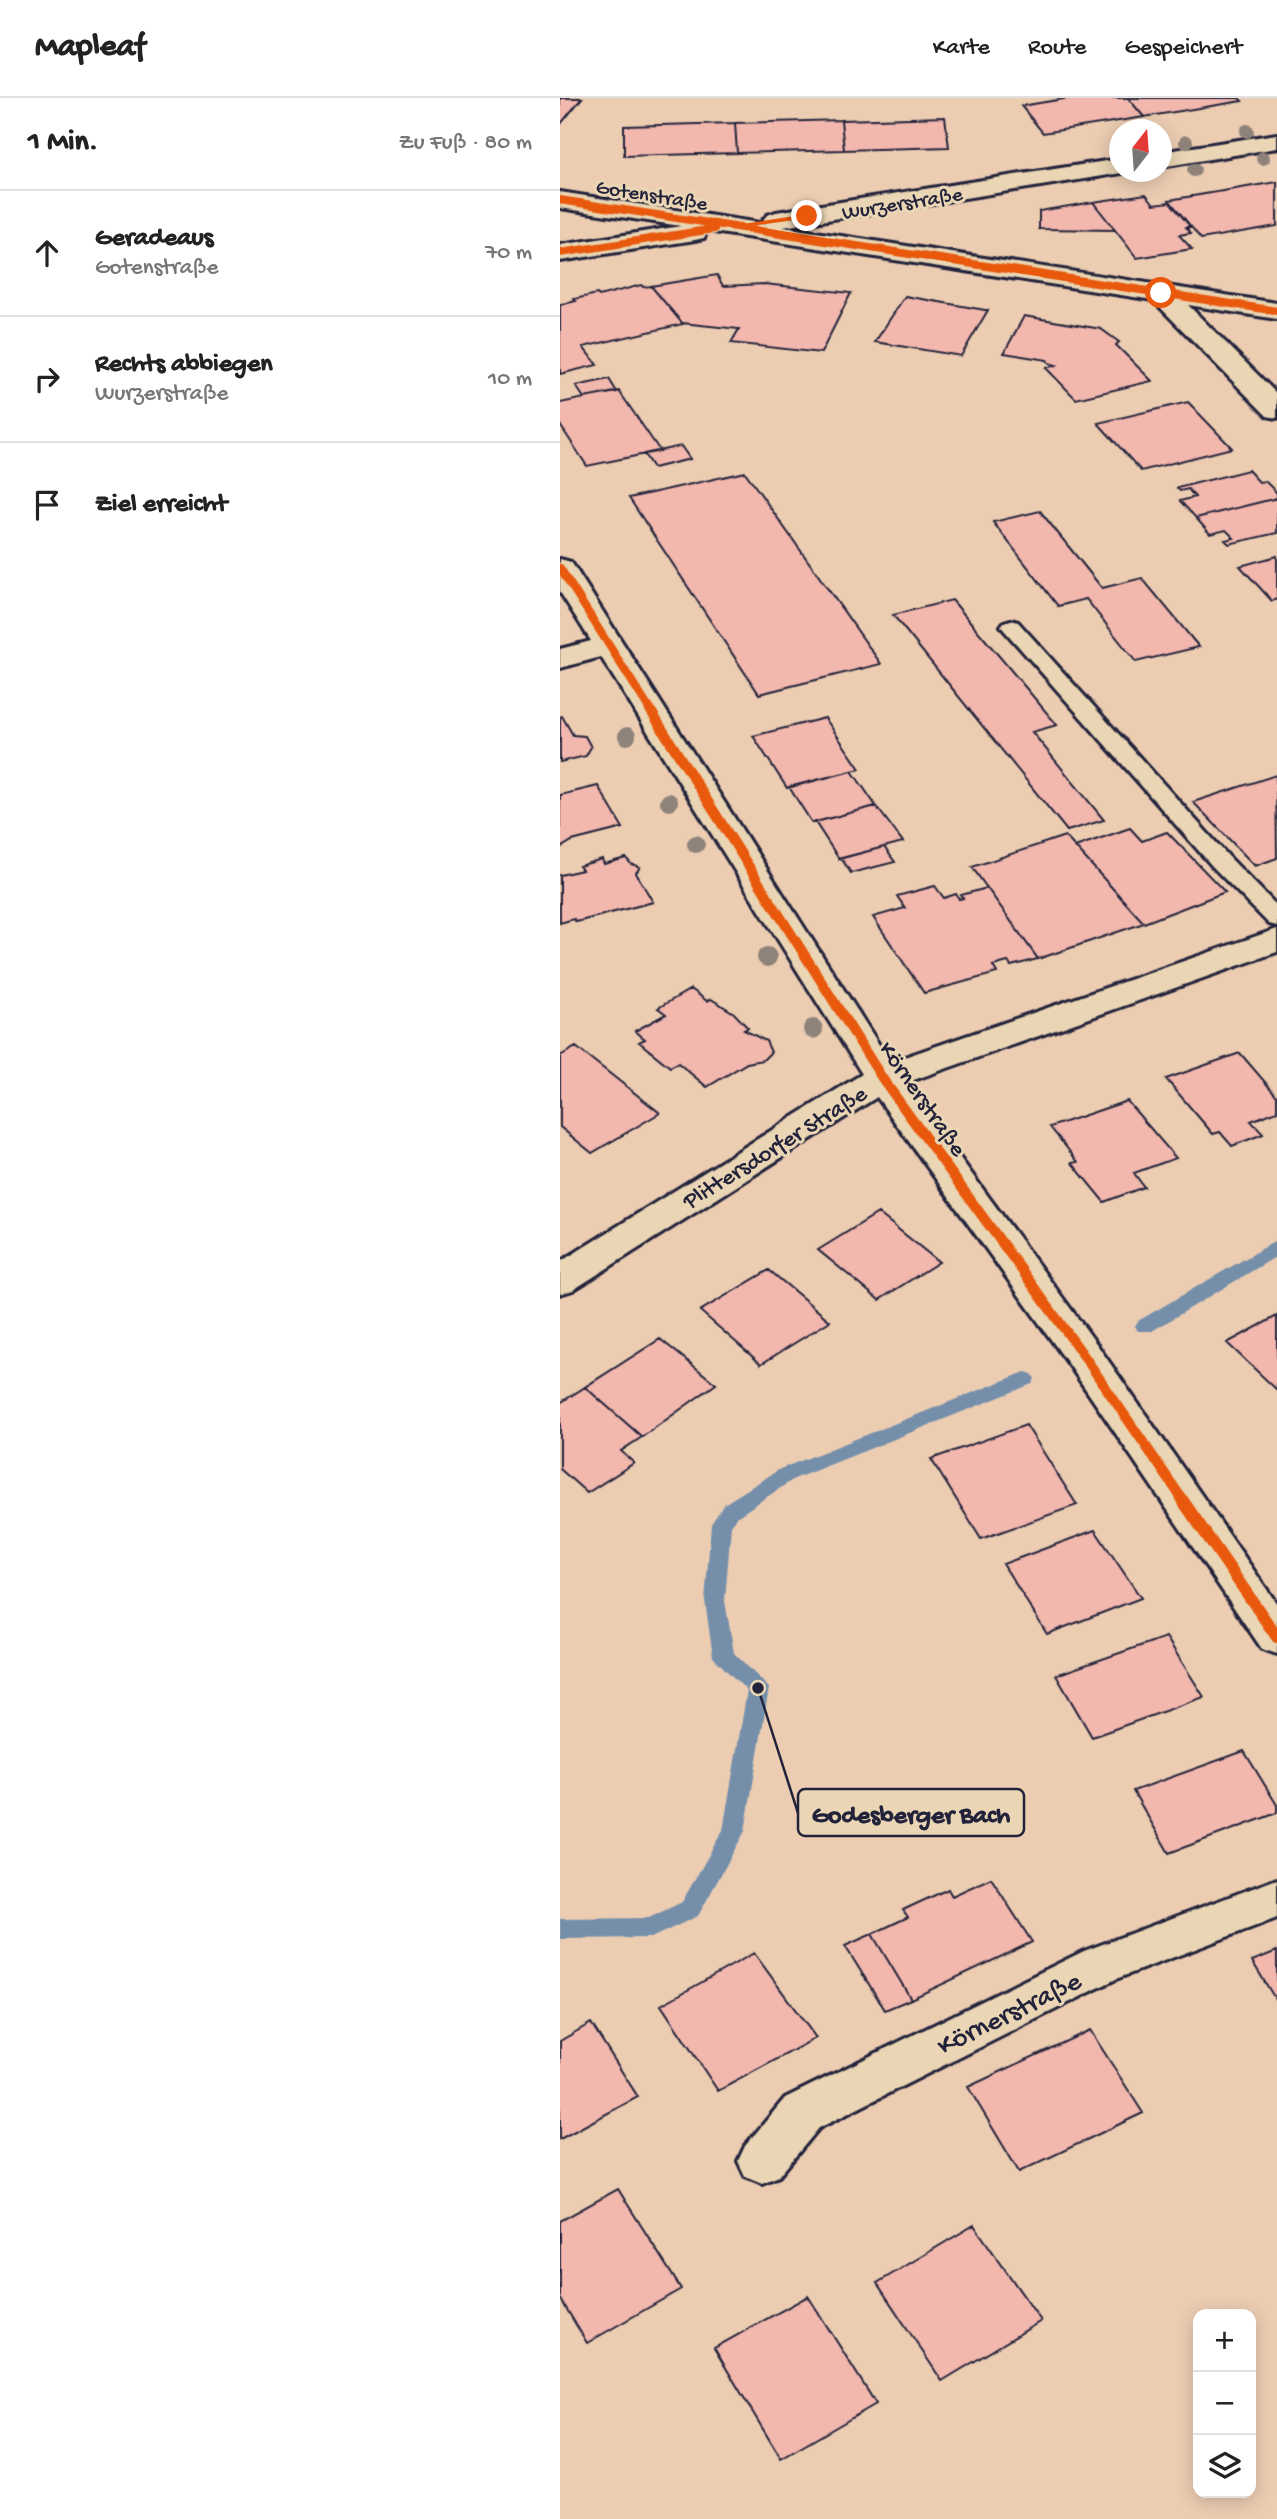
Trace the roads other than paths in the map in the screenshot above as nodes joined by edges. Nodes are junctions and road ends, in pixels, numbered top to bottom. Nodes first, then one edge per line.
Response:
1 (1277, 142) edge
2 (1172, 158) edge
3 (1109, 169) edge
4 (560, 200) edge
5 (735, 226) junction
6 (560, 253) edge
7 (1161, 293) junction
8 (1277, 312) edge
9 (1277, 410) edge
10 (560, 568) edge
11 (1011, 626) dead end
12 (608, 646) junction
13 (560, 659) edge
14 (1277, 919) edge
15 (1277, 940) edge
16 (882, 1077) junction
17 (560, 1280) edge
18 (1277, 1637) edge
19 (1277, 1898) edge
20 (762, 2161) dead end

1 - 2 street
3 - 5 street, Wurzerstraße
4 - 5 street, Gotenstraße
5 - 6 street, Wurzerstraße
5 - 7 street, Gotenstraße
7 - 8 street, Gotenstraße
7 - 9 street
10 - 12 street, Körnerstraße
11 - 14 lane
12 - 13 street
12 - 16 street, Körnerstraße
15 - 16 street, Plittersdorfer Straße
16 - 17 street, Plittersdorfer Straße
16 - 18 street, Körnerstraße
19 - 20 street, Körnerstraße

